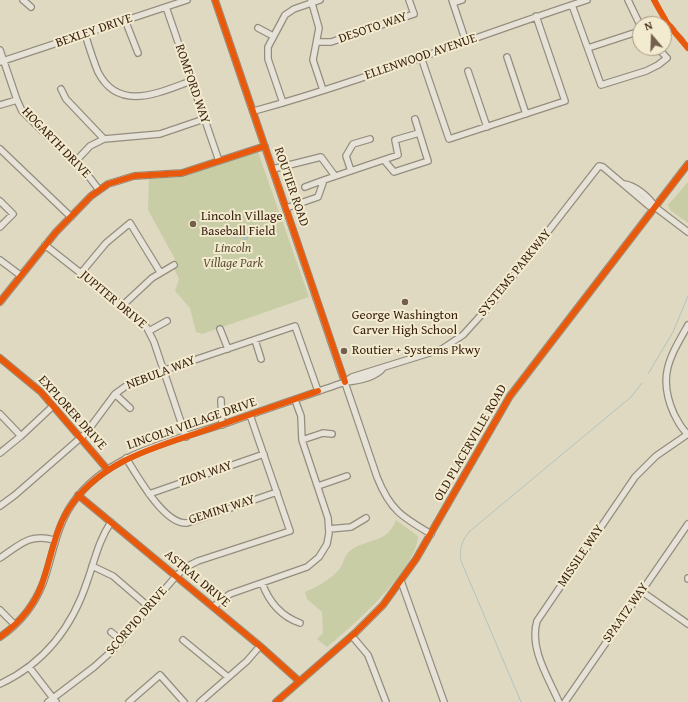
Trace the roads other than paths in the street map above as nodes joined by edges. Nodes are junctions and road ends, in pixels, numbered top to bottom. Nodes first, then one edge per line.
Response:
1 (23, 0) edge
2 (187, 0) edge
3 (214, 0) edge
4 (320, 0) edge
5 (409, 0) edge
6 (462, 0) edge
7 (587, 0) edge
8 (628, 0) edge
9 (311, 1) edge
10 (452, 2) edge
11 (572, 5) junction
12 (166, 7) junction
13 (31, 8) dead end
14 (536, 16) junction
15 (636, 16) edge
16 (125, 20) junction
17 (258, 28) dead end
18 (85, 34) junction
19 (632, 34) edge
20 (273, 36) junction
21 (317, 42) junction
22 (466, 42) junction
23 (588, 48) junction
24 (0, 50) edge
25 (138, 53) dead end
26 (665, 56) edge
27 (420, 57) junction
28 (507, 57) dead end
29 (2, 61) edge
30 (468, 71) dead end
31 (191, 81) junction
32 (61, 89) dead end
33 (323, 90) junction
34 (16, 100) junction
35 (283, 103) junction
36 (0, 105) edge
37 (254, 111) junction
38 (526, 114) junction
39 (204, 119) junction
40 (415, 119) dead end
41 (487, 127) junction
42 (419, 133) junction
43 (104, 139) junction
44 (370, 139) dead end
45 (265, 146) junction
46 (0, 149) edge
47 (384, 160) junction
48 (219, 161) junction
49 (74, 163) junction
50 (688, 164) edge
51 (273, 170) junction
52 (351, 171) junction
53 (335, 176) junction
54 (324, 180) junction
55 (305, 187) dead end
56 (99, 190) junction
57 (0, 201) edge
58 (655, 207) junction
59 (286, 208) junction
60 (71, 217) junction
61 (0, 227) edge
62 (688, 232) edge
63 (45, 245) junction
64 (0, 260) edge
65 (174, 264) dead end
66 (160, 272) junction
67 (81, 273) junction
68 (20, 276) junction
69 (0, 302) edge
70 (122, 306) junction
71 (167, 321) dead end
72 (688, 325) edge
73 (220, 329) dead end
74 (149, 331) junction
75 (254, 340) junction
76 (228, 349) junction
77 (0, 358) edge
78 (260, 359) dead end
79 (164, 371) junction
80 (344, 382) junction
81 (318, 391) junction
82 (115, 394) junction
83 (221, 400) dead end
84 (296, 400) junction
85 (53, 406) junction
86 (130, 408) dead end
87 (0, 414) edge
88 (250, 415) junction
89 (222, 425) junction
90 (332, 434) dead end
91 (688, 434) edge
92 (21, 436) junction
93 (186, 437) junction
94 (80, 438) junction
95 (302, 440) junction
96 (0, 453) edge
97 (264, 454) junction
98 (126, 458) junction
99 (107, 470) junction
100 (346, 476) dead end
101 (318, 486) junction
102 (277, 492) junction
103 (149, 494) junction
104 (78, 495) junction
105 (0, 506) edge
106 (366, 518) dead end
107 (111, 522) junction
108 (688, 524) edge
109 (329, 529) junction
110 (431, 534) junction
111 (54, 540) junction
112 (0, 558) edge
113 (92, 566) junction
114 (176, 576) junction
115 (401, 581) junction
116 (262, 582) junction
117 (641, 591) junction
118 (149, 607) junction
119 (213, 607) junction
120 (0, 610) edge
121 (300, 623) dead end
122 (688, 624) edge
123 (15, 625) junction
124 (111, 632) dead end
125 (352, 636) junction
126 (0, 637) edge
127 (122, 640) junction
128 (183, 640) dead end
129 (260, 646) junction
130 (29, 667) junction
131 (228, 677) junction
132 (299, 681) junction
133 (0, 684) edge
134 (54, 700) edge
135 (48, 702) edge
136 (129, 702) edge
137 (184, 702) edge
138 (200, 702) edge
139 (276, 702) edge
140 (386, 702) edge
141 (444, 702) edge
142 (559, 702) edge
143 (565, 702) edge

1 - 13 street
2 - 12 street, BEXLEY DRIVE
3 - 37 street, ROUTIER ROAD
4 - 9 street
5 - 21 street, DESOTO WAY
6 - 10 street
7 - 11 street, ELLENWOOD AVENUE
8 - 15 street
9 - 20 street
9 - 21 street
10 - 22 street
11 - 14 street, ELLENWOOD AVENUE
11 - 23 street
12 - 16 street, BEXLEY DRIVE
12 - 31 street, ROMFORD WAY
14 - 22 street, ELLENWOOD AVENUE
14 - 38 street
16 - 18 street, BEXLEY DRIVE
16 - 25 street
17 - 20 street
18 - 29 street, BEXLEY DRIVE
18 - 31 street
19 - 23 street
20 - 35 street
21 - 33 street
22 - 27 street, ELLENWOOD AVENUE
23 - 26 street
24 - 29 street, HOGARTH DRIVE
27 - 33 street, ELLENWOOD AVENUE
27 - 41 street
28 - 38 street
29 - 34 street, HOGARTH DRIVE
30 - 41 street
31 - 39 street, ROMFORD WAY
32 - 43 street
33 - 35 street, ELLENWOOD AVENUE
34 - 36 street
34 - 49 street, HOGARTH DRIVE
35 - 37 street, ELLENWOOD AVENUE
37 - 45 street, ROUTIER ROAD
38 - 41 street
39 - 43 street
39 - 48 street, ROMFORD WAY
40 - 42 street
42 - 47 street
42 - 47 street
43 - 49 street
44 - 52 street
45 - 48 street
45 - 51 street, ROUTIER ROAD
46 - 60 street
47 - 52 street
48 - 56 street
49 - 56 street, HOGARTH DRIVE
50 - 58 street, OLD PLACERVILLE ROAD
51 - 53 street
51 - 59 street, ROUTIER ROAD
52 - 53 street
53 - 54 street
54 - 55 street
54 - 59 street
56 - 60 street
57 - 61 street
58 - 62 street, SYSTEMS PARKWAY
58 - 80 street, SYSTEMS PARKWAY
58 - 110 street, OLD PLACERVILLE ROAD
59 - 80 street, ROUTIER ROAD
60 - 63 street
63 - 67 street, JUPITER DRIVE
63 - 68 street
64 - 68 street
65 - 66 street
66 - 67 street
66 - 70 street
67 - 70 street, JUPITER DRIVE
68 - 69 street
70 - 74 street, JUPITER DRIVE
71 - 74 street
72 - 91 street
73 - 76 street
74 - 79 street, JUPITER DRIVE
75 - 76 street, NEBULA WAY
75 - 78 street
75 - 81 street, NEBULA WAY
76 - 79 street, NEBULA WAY
77 - 85 street, EXPLORER DRIVE
79 - 82 street, NEBULA WAY
79 - 93 street, JUPITER DRIVE
80 - 81 street, LINCOLN VILLAGE DRIVE
80 - 110 street, ROUTIER ROAD
81 - 84 street, LINCOLN VILLAGE DRIVE
82 - 86 street
82 - 94 street, NEBULA WAY
83 - 89 street
84 - 88 street, LINCOLN VILLAGE DRIVE
84 - 95 street
85 - 92 street
85 - 94 street, EXPLORER DRIVE
87 - 92 street
88 - 89 street, LINCOLN VILLAGE DRIVE
88 - 97 street, SCORPIO DRIVE
89 - 93 street, LINCOLN VILLAGE DRIVE
90 - 95 street
91 - 142 street, MISSILE WAY
92 - 96 street
93 - 98 street, LINCOLN VILLAGE DRIVE
94 - 99 street, EXPLORER DRIVE
94 - 105 street, NEBULA WAY
95 - 101 street
97 - 102 street, SCORPIO DRIVE
97 - 103 street, ZION WAY
98 - 99 street, LINCOLN VILLAGE DRIVE
98 - 103 street, GEMINI WAY
99 - 104 street, LINCOLN VILLAGE DRIVE
100 - 101 street
101 - 109 street
102 - 103 street, GEMINI WAY
102 - 114 street, SCORPIO DRIVE
104 - 107 street, ASTRAL DRIVE
104 - 111 street, LINCOLN VILLAGE DRIVE
106 - 109 street
107 - 113 street
107 - 114 street, ASTRAL DRIVE
108 - 117 street, SPAATZ WAY
109 - 116 street
110 - 115 street, OLD PLACERVILLE ROAD
111 - 112 street
111 - 123 street, LINCOLN VILLAGE DRIVE
113 - 118 street
113 - 130 street
114 - 118 street, SCORPIO DRIVE
114 - 119 street, ASTRAL DRIVE
115 - 125 street, OLD PLACERVILLE ROAD
115 - 141 street
116 - 119 street
116 - 121 street
117 - 122 street
117 - 143 street, SPAATZ WAY
118 - 127 street, SCORPIO DRIVE
119 - 129 street, ASTRAL DRIVE
120 - 123 street
123 - 126 street, LINCOLN VILLAGE DRIVE
124 - 127 street
125 - 132 street, OLD PLACERVILLE ROAD
125 - 140 street
127 - 134 street, SCORPIO DRIVE
128 - 131 street
129 - 131 street
129 - 132 street, ASTRAL DRIVE
130 - 133 street
130 - 134 street
131 - 138 street
132 - 139 street, OLD PLACERVILLE ROAD
134 - 135 street, SCORPIO DRIVE
136 - 137 street

